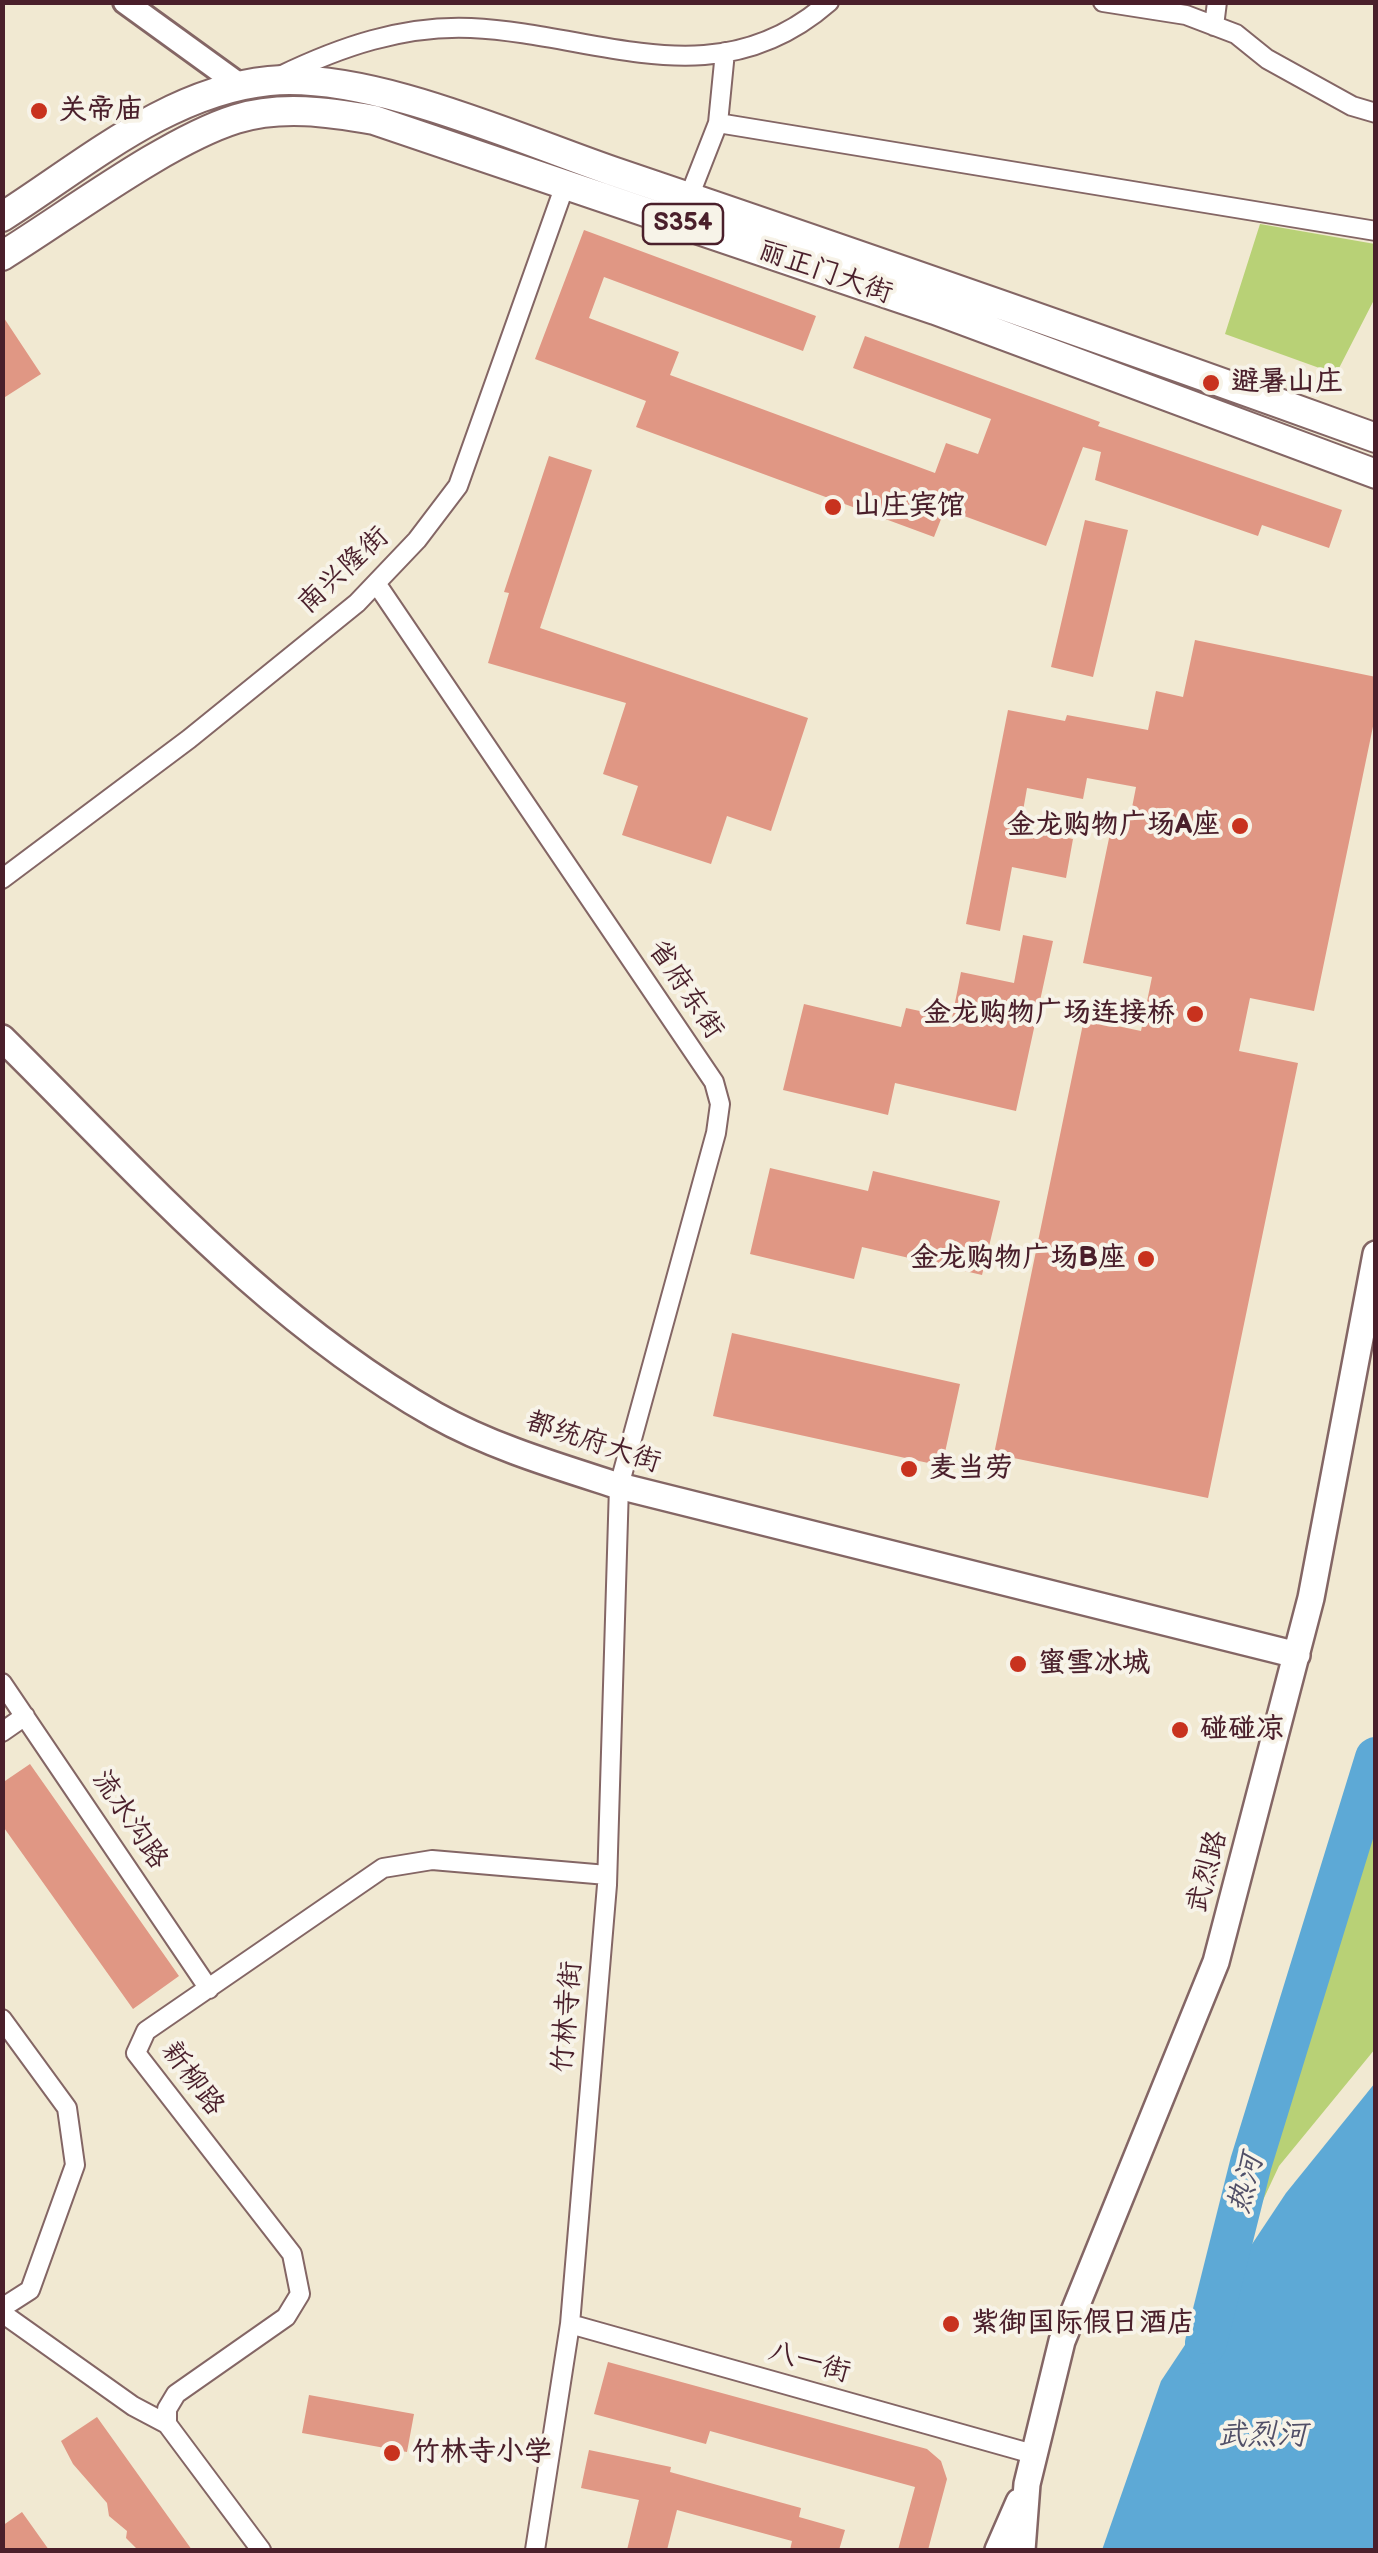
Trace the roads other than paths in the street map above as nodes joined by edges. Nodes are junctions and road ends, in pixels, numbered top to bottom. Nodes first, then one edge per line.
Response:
1 (125, 2) edge
2 (829, 2) edge
3 (1103, 2) edge
4 (1218, 2) edge
5 (1214, 26) junction
6 (726, 52) junction
7 (271, 80) junction
8 (241, 86) junction
9 (1376, 113) edge
10 (718, 123) junction
11 (564, 184) junction
12 (689, 197) junction
13 (2, 217) edge
14 (1376, 231) edge
15 (2, 256) edge
16 (1376, 438) edge
17 (1376, 474) edge
18 (376, 583) junction
19 (2, 880) edge
20 (2, 1038) edge
21 (1376, 1254) edge
22 (619, 1486) junction
23 (1296, 1654) junction
24 (2, 1682) edge
25 (25, 1716) junction
26 (2, 1732) edge
27 (607, 1875) junction
28 (209, 1989) junction
29 (2, 2019) edge
30 (2, 2310) edge
31 (570, 2324) junction
32 (167, 2424) junction
33 (1033, 2454) junction
34 (1027, 2484) junction
35 (260, 2550) edge
36 (535, 2550) edge
37 (998, 2550) edge
38 (1022, 2550) edge

1 - 8 street
2 - 6 street
3 - 5 street
4 - 5 street
5 - 9 street
6 - 7 street
6 - 10 street
7 - 8 main road, 丽正门大街 / S354
7 - 12 main road, 丽正门大街 / S354
8 - 13 main road, 丽正门大街 / S354
10 - 12 street
10 - 14 street
11 - 15 main road, 丽正门大街 / S354
11 - 17 main road, 丽正门大街 / S354
11 - 18 street, 南兴隆街
12 - 16 main road, 丽正门大街 / S354
18 - 19 street, 南兴隆街
18 - 22 street, 省府东街
20 - 22 main road, 都统府大街
21 - 23 main road, 武烈路
22 - 23 main road, 都统府大街
22 - 27 street, 竹林寺街
23 - 33 main road, 武烈路
24 - 25 street, 流水沟路
25 - 26 street
25 - 28 street, 流水沟路
27 - 28 street, 新柳路
27 - 31 street, 竹林寺街
28 - 32 street, 新柳路
29 - 30 street
30 - 32 street
31 - 33 street, 八一街
31 - 36 street, 竹林寺街
32 - 35 street
33 - 34 main road, 武烈路
34 - 37 main road, 武烈路
34 - 38 main road, 武烈路

